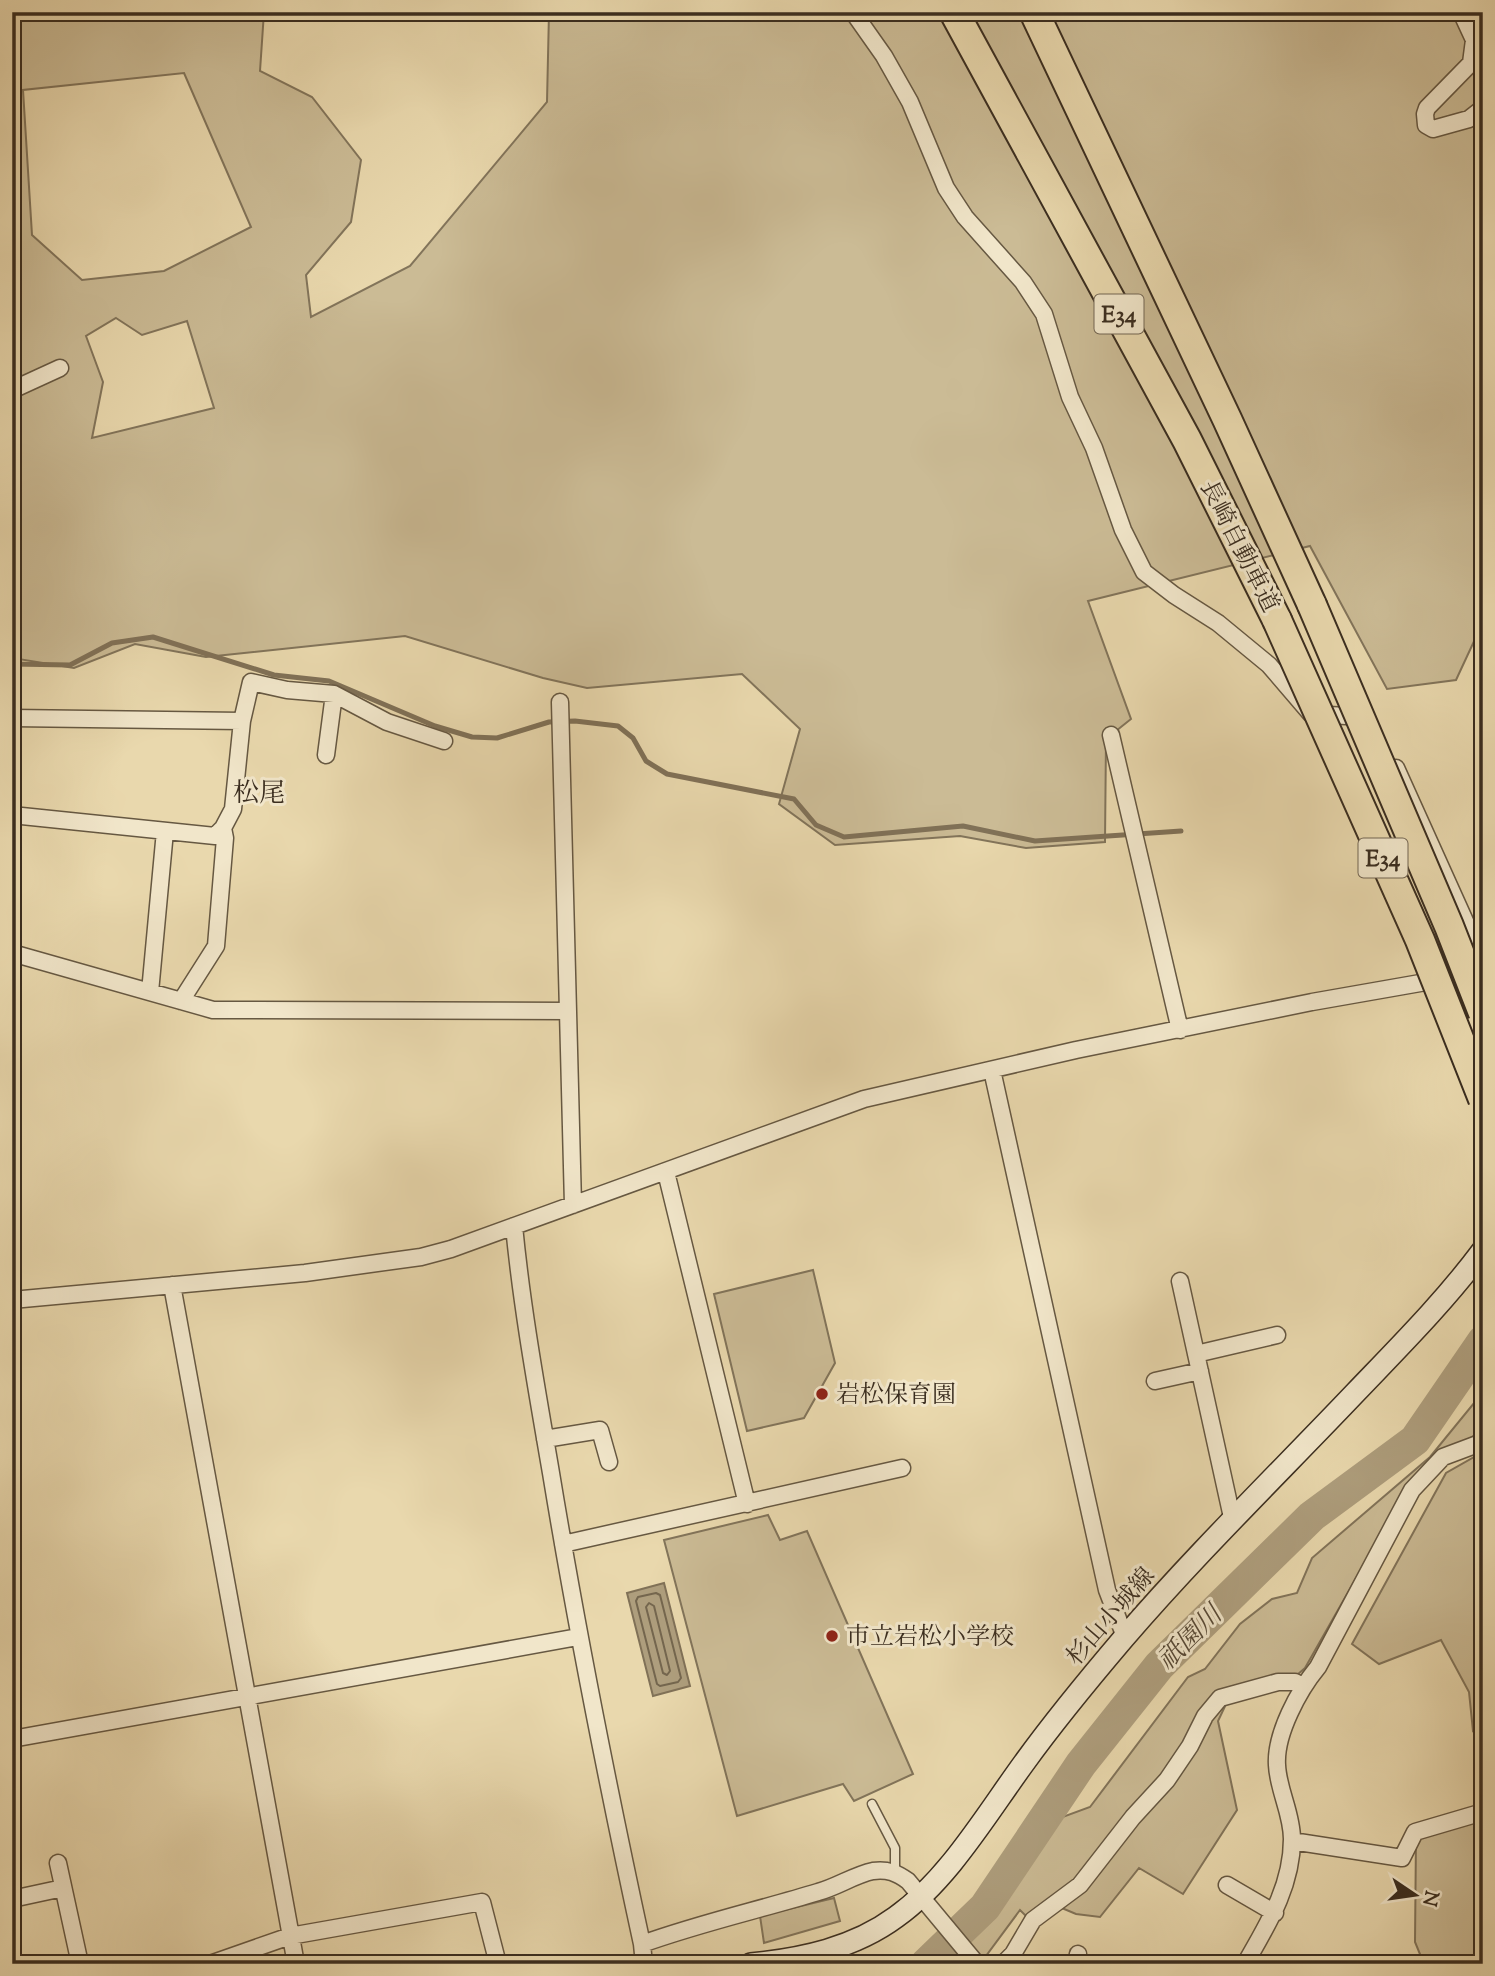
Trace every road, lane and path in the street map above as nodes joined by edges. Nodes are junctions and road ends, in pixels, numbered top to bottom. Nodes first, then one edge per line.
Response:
1 (853, 12) edge
2 (954, 12) edge
3 (1034, 12) edge
4 (1461, 12) edge
5 (1483, 108) edge
6 (60, 368) dead end
7 (12, 390) edge
8 (334, 694) junction
9 (560, 715) dead end
10 (12, 718) edge
11 (242, 721) junction
12 (1111, 734) dead end
13 (444, 741) dead end
14 (326, 755) dead end
15 (12, 815) edge
16 (223, 828) junction
17 (165, 831) junction
18 (12, 953) edge
19 (1483, 961) edge
20 (1483, 972) edge
21 (150, 992) junction
22 (181, 1001) junction
23 (568, 1011) junction
24 (1483, 1013) edge
25 (1180, 1030) junction
26 (992, 1070) junction
27 (1483, 1099) edge
28 (666, 1172) junction
29 (573, 1205) junction
30 (514, 1226) junction
31 (1483, 1250) edge
32 (1180, 1281) dead end
33 (173, 1284) junction
34 (12, 1300) edge
35 (1277, 1335) dead end
36 (1196, 1354) junction
37 (1200, 1371) junction
38 (1155, 1381) dead end
39 (545, 1440) junction
40 (1483, 1442) edge
41 (608, 1462) dead end
42 (902, 1468) dead end
43 (747, 1504) junction
44 (1233, 1521) junction
45 (563, 1544) junction
46 (579, 1637) junction
47 (1125, 1637) junction
48 (1302, 1686) junction
49 (248, 1696) junction
50 (12, 1738) edge
51 (873, 1804) dead end
52 (1483, 1812) edge
53 (1292, 1841) junction
54 (58, 1863) dead end
55 (895, 1872) junction
56 (1227, 1885) dead end
57 (64, 1888) junction
58 (922, 1896) junction
59 (12, 1899) edge
60 (1275, 1913) junction
61 (290, 1936) junction
62 (642, 1944) junction
63 (80, 1964) edge
64 (210, 1964) edge
65 (296, 1964) edge
66 (498, 1964) edge
67 (644, 1964) edge
68 (751, 1964) edge
69 (977, 1964) edge
70 (1003, 1964) edge
71 (1245, 1964) edge

1 - 19 street
2 - 27 highway, 長崎自動車道 / E34, bridge
3 - 24 highway, 長崎自動車道 / E34, bridge
4 - 5 street
6 - 7 street
8 - 11 street
8 - 13 street
8 - 14 street
9 - 23 street
10 - 11 street
11 - 16 street
12 - 25 street
15 - 17 street
16 - 17 street
16 - 22 street
17 - 21 street
18 - 21 street
20 - 25 street
21 - 22 street
22 - 23 street
23 - 29 street
25 - 26 street
26 - 28 street
26 - 47 street
28 - 29 street
28 - 43 street
29 - 30 street
30 - 33 street
30 - 39 street
31 - 44 main road, 杉山小城線
32 - 36 street
33 - 34 street
33 - 49 street
35 - 36 street
36 - 37 street
37 - 38 street
37 - 44 street
39 - 41 street
39 - 45 street
40 - 48 street
42 - 43 street
43 - 45 street
44 - 47 main road, 杉山小城線
45 - 46 street
46 - 49 street
46 - 62 street
47 - 58 main road, 杉山小城線
48 - 53 street
48 - 70 street
49 - 50 street
49 - 61 street
51 - 55 lane
52 - 53 street
53 - 60 street
54 - 57 street
55 - 58 street
55 - 62 street
56 - 60 street
57 - 59 street
57 - 63 street
58 - 68 main road, 杉山小城線
58 - 69 street
60 - 71 street
61 - 64 street
61 - 65 street
61 - 66 street
62 - 67 street

